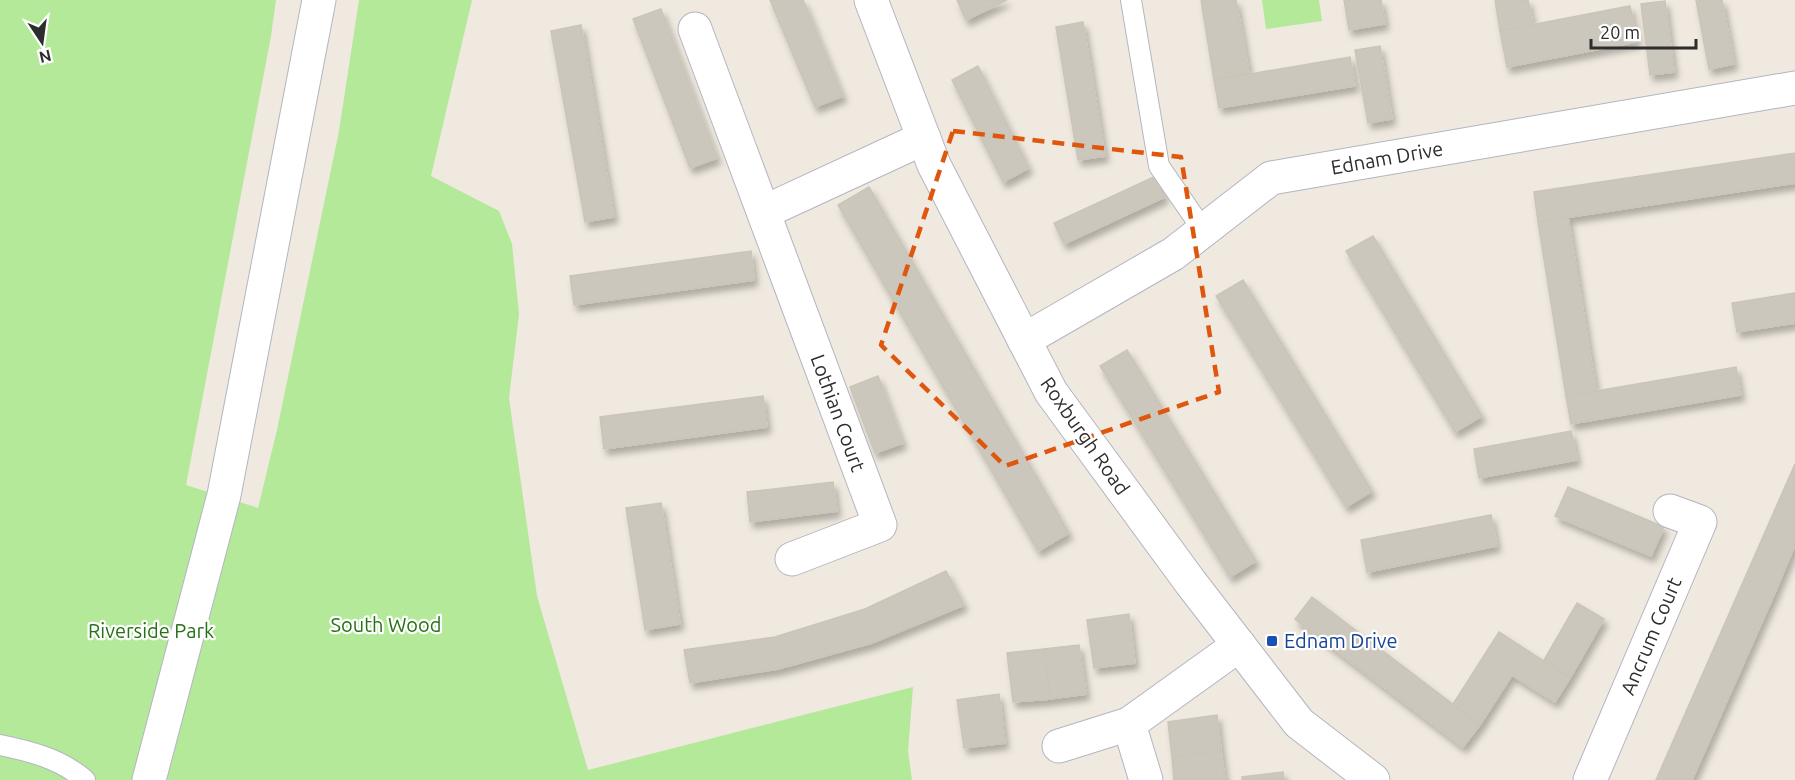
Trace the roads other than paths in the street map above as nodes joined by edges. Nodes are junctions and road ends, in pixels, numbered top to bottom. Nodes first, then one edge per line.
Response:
1 (319, 0) edge
2 (871, 0) edge
3 (1131, 0) edge
4 (695, 29) dead end
5 (1795, 88) edge
6 (924, 138) junction
7 (764, 212) junction
8 (1203, 230) junction
9 (1024, 340) junction
10 (1670, 511) dead end
11 (792, 559) dead end
12 (1239, 645) junction
13 (1129, 724) junction
14 (0, 745) edge
15 (1059, 746) dead end
16 (85, 780) edge
17 (148, 780) edge
18 (1146, 780) edge
19 (1372, 780) edge
20 (1590, 780) edge

1 - 17 street
2 - 6 street, Roxburgh Road
3 - 8 lane
4 - 7 street, Lothian Court
5 - 8 street, Ednam Drive
6 - 7 street
6 - 9 street, Roxburgh Road
7 - 11 street, Lothian Court
8 - 9 street, Ednam Drive
9 - 12 street, Roxburgh Road
10 - 20 street, Ancrum Court
12 - 13 street
12 - 19 street, Roxburgh Road
13 - 15 street
13 - 18 street
14 - 16 lane

